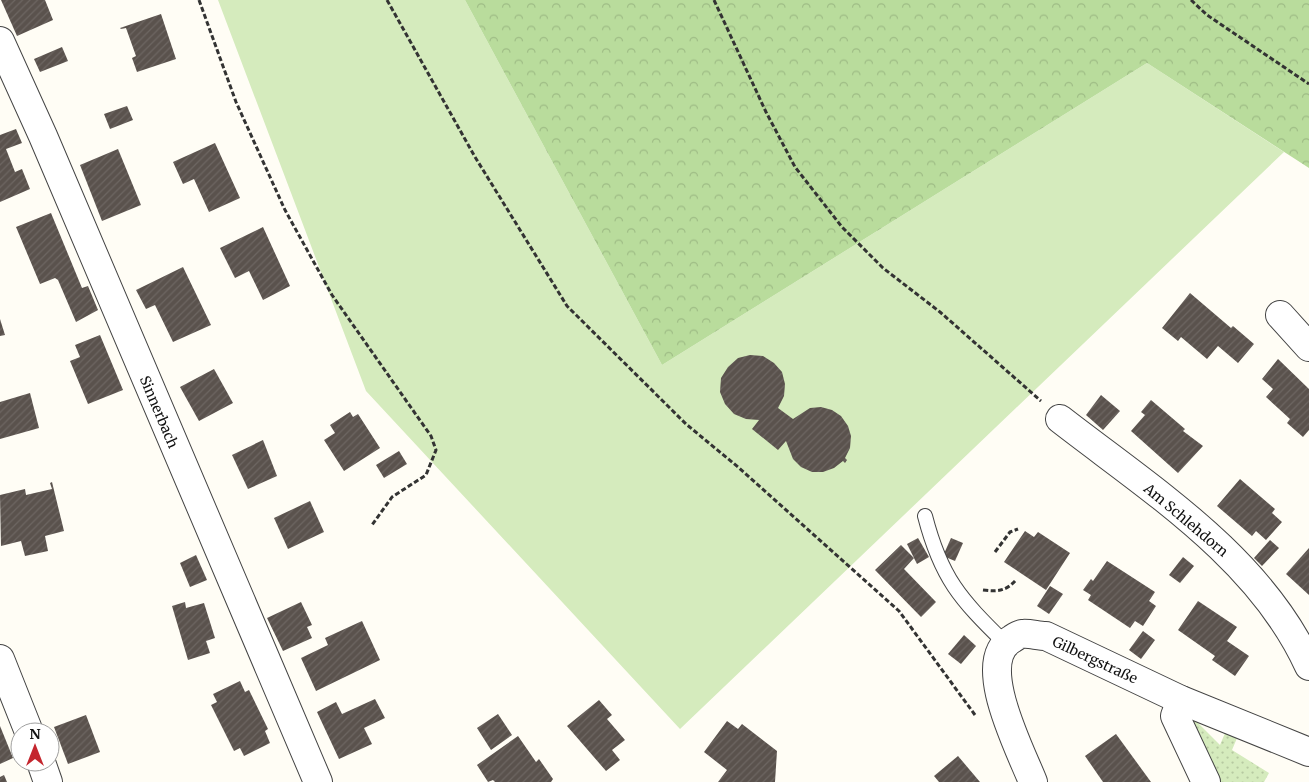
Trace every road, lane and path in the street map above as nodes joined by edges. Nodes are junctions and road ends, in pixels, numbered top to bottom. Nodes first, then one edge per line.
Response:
1 (199, 0) edge
2 (387, 0) edge
3 (714, 0) edge
4 (1191, 0) edge
5 (0, 42) edge
6 (1309, 84) edge
7 (1280, 316) dead end
8 (1309, 348) edge
9 (1060, 419) joint
10 (924, 516) dead end
11 (372, 525) dead end
12 (1018, 528) dead end
13 (995, 552) dead end
14 (1016, 580) dead end
15 (959, 596) junction
16 (1005, 643) junction
17 (0, 659) edge
18 (1309, 666) edge
19 (1181, 700) junction
20 (975, 716) dead end
21 (25, 722) edge
22 (1309, 752) edge
23 (318, 782) edge
24 (1033, 782) edge
25 (1206, 782) edge

1 - 11 path
2 - 20 path
3 - 9 path
4 - 6 path
5 - 23 street, Sinnerbach
7 - 8 street
9 - 18 street, Am Schlehdorn
10 - 15 lane
12 - 13 path
14 - 15 path
15 - 16 lane
16 - 19 street, Gilbergstraße
16 - 24 street
17 - 21 street
19 - 22 street, Gilbergstraße
19 - 25 street

